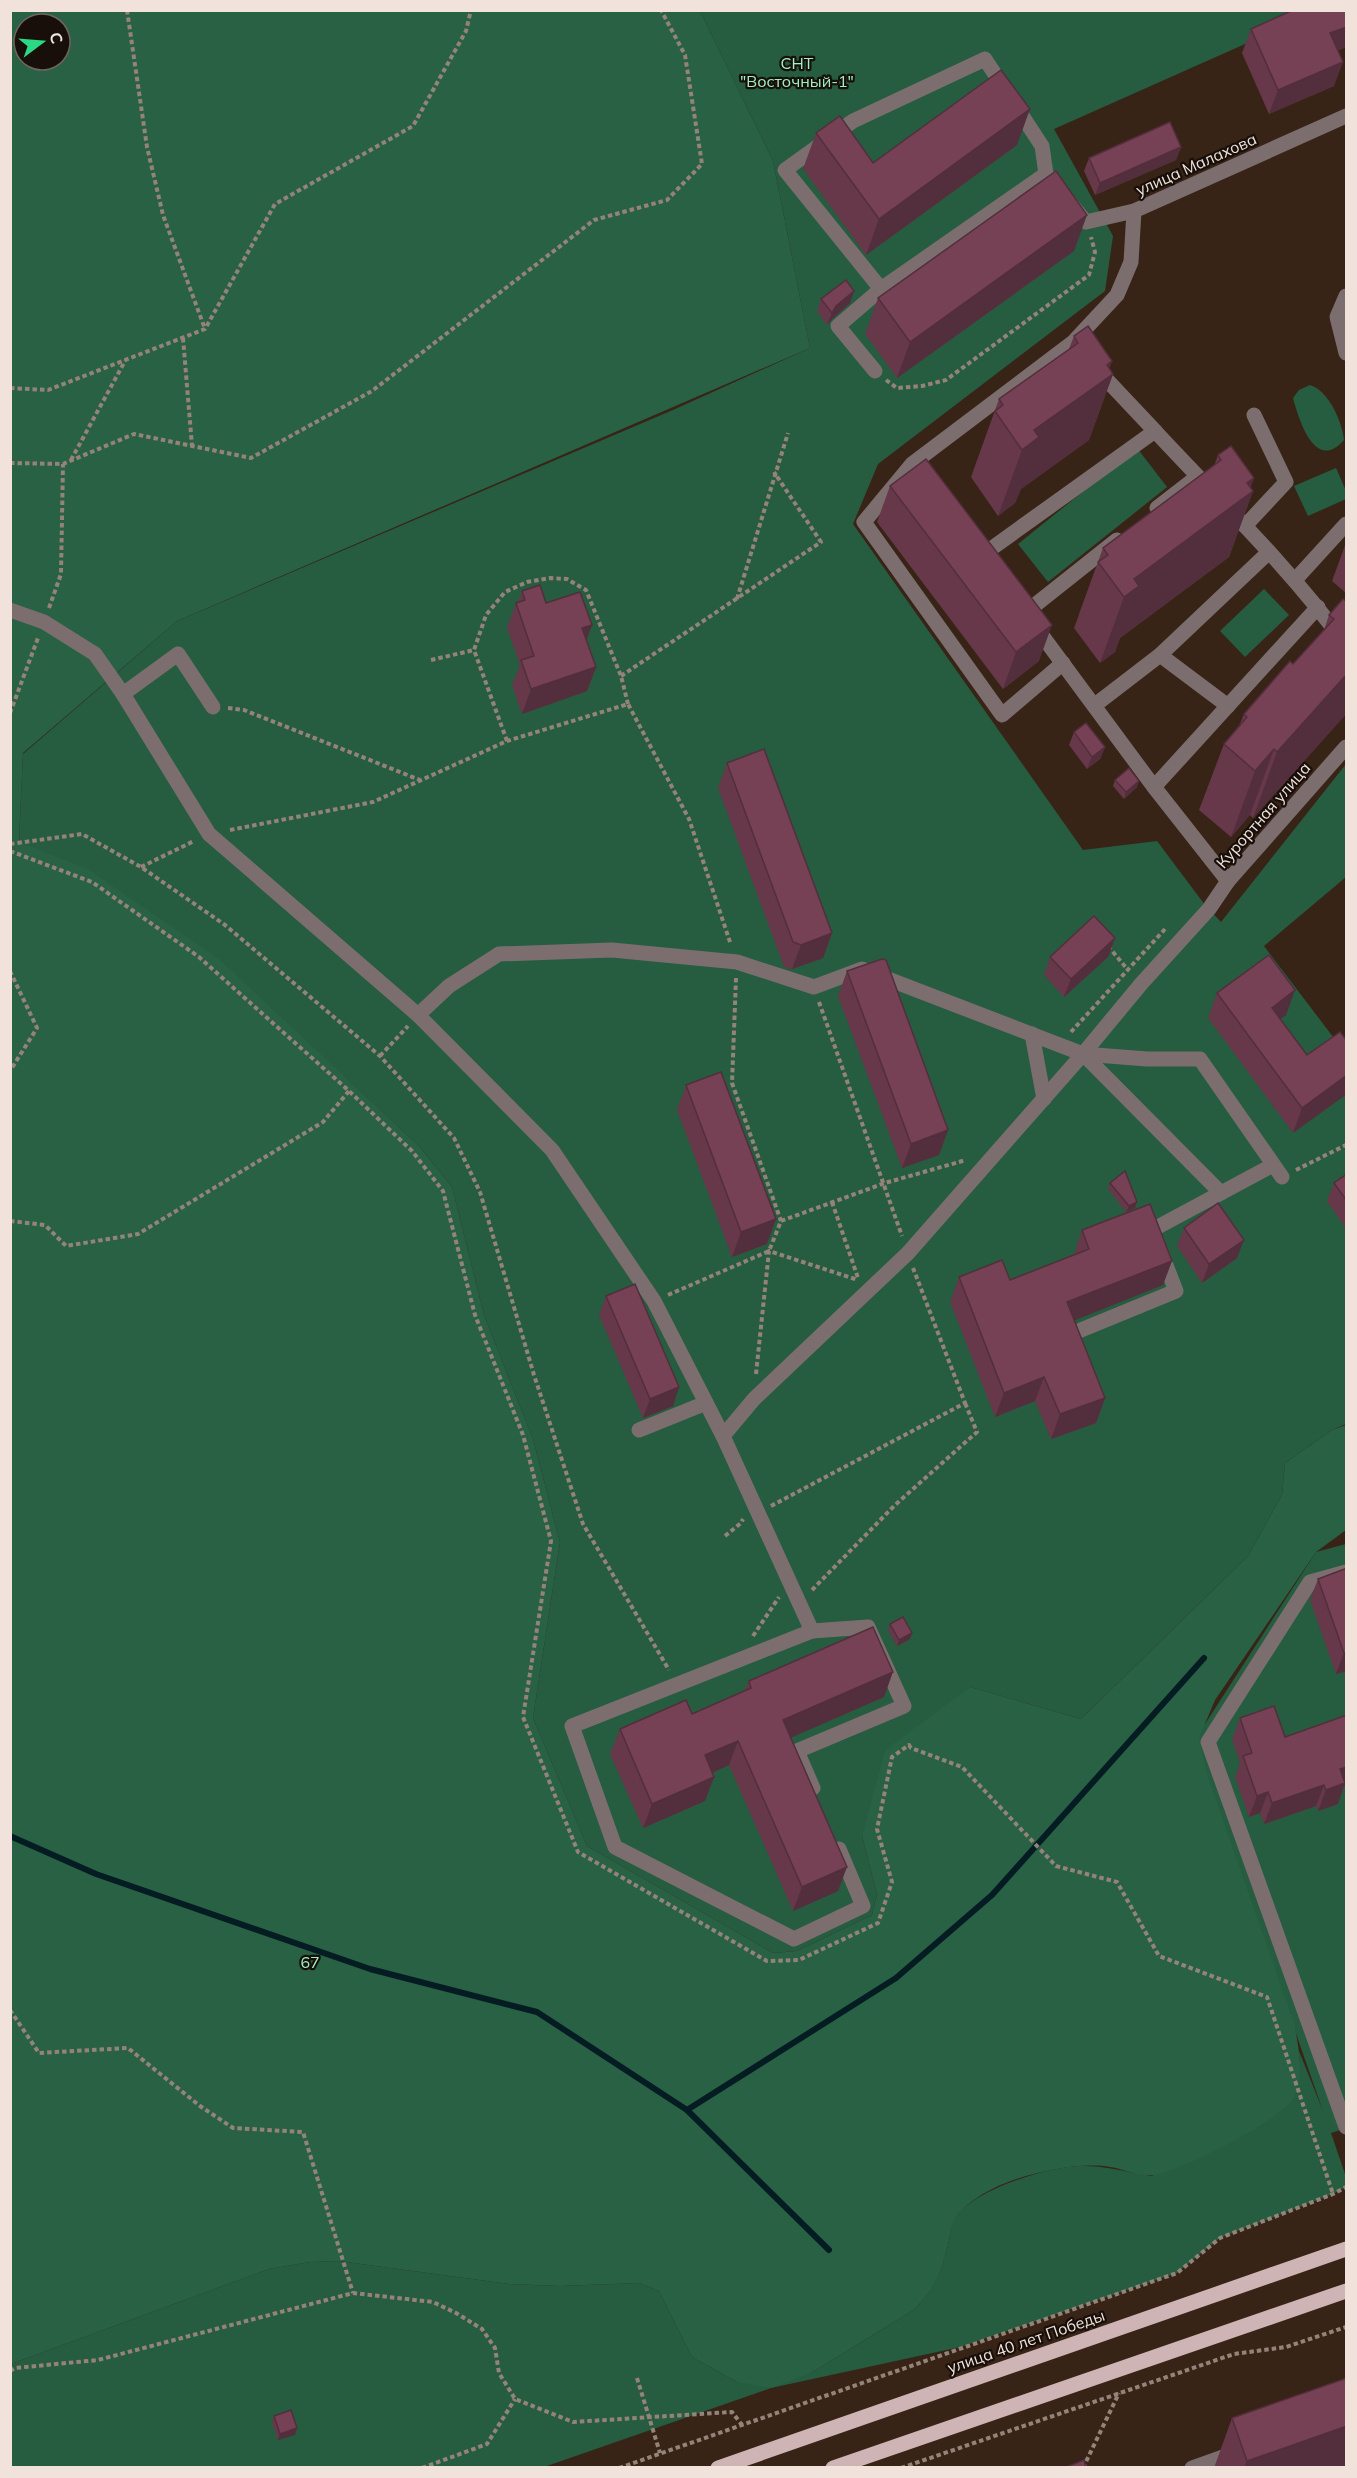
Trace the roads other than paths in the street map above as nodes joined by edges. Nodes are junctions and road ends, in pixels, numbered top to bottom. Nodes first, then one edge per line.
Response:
1 (1347, 116) edge
2 (1046, 174) junction
3 (1134, 212) junction
4 (881, 289) junction
5 (1347, 296) edge
6 (1072, 343) junction
7 (1347, 353) edge
8 (875, 371) road end
9 (1254, 415) dead end
10 (1155, 431) junction
11 (1197, 477) junction
12 (1143, 520) edge
13 (1347, 524) edge
14 (1245, 526) junction
15 (1124, 534) edge
16 (1269, 552) junction
17 (993, 572) edge
18 (1295, 580) junction
19 (1318, 607) junction
20 (10, 610) edge
21 (1347, 645) edge
22 (1160, 655) junction
23 (1063, 663) junction
24 (123, 694) junction
25 (1095, 705) junction
26 (1228, 706) junction
27 (213, 707) road end
28 (1347, 747) edge
29 (1154, 787) junction
30 (1228, 881) junction
31 (418, 1015) junction
32 (1032, 1034) junction
33 (1083, 1054) junction
34 (1044, 1099) junction
35 (1221, 1193) junction
36 (1134, 1220) edge
37 (1152, 1230) junction
38 (1081, 1330) edge
39 (706, 1402) junction
40 (639, 1430) dead end
41 (723, 1436) junction
42 (1347, 1572) edge
43 (812, 1631) junction
44 (819, 1803) edge
45 (832, 1834) edge
46 (1347, 2127) edge
47 (1347, 2249) edge
48 (1347, 2290) edge
49 (1247, 2449) edge
50 (718, 2468) edge
51 (833, 2468) edge
52 (1192, 2468) edge

1 - 3 street, улица Малахова
2 - 3 street
2 - 4 street
2 - 4 street
3 - 6 street, улица Малахова
4 - 8 street
5 - 7 street
6 - 10 street
6 - 23 street, улица Малахова
9 - 14 street
10 - 11 street
10 - 17 street
11 - 12 street
11 - 14 street
13 - 18 street
14 - 16 street
15 - 23 street
16 - 18 street
16 - 22 street
18 - 19 street
19 - 21 street
19 - 26 street
20 - 24 street
22 - 25 street
22 - 26 street
23 - 25 street
24 - 27 street
24 - 31 street
25 - 29 street
26 - 29 street
28 - 30 street, Курортная улица
29 - 30 street
30 - 33 street, Курортная улица
31 - 32 street
31 - 39 street
32 - 33 street
32 - 34 street
33 - 34 street, Курортная улица
33 - 35 street
33 - 35 street
34 - 41 street, Курортная улица
35 - 37 street
36 - 37 street
37 - 38 street
39 - 40 street
39 - 41 street
41 - 43 street
42 - 46 street
43 - 44 street
43 - 45 street
47 - 50 main road, улица 40 лет Победы
48 - 51 main road
49 - 52 street

